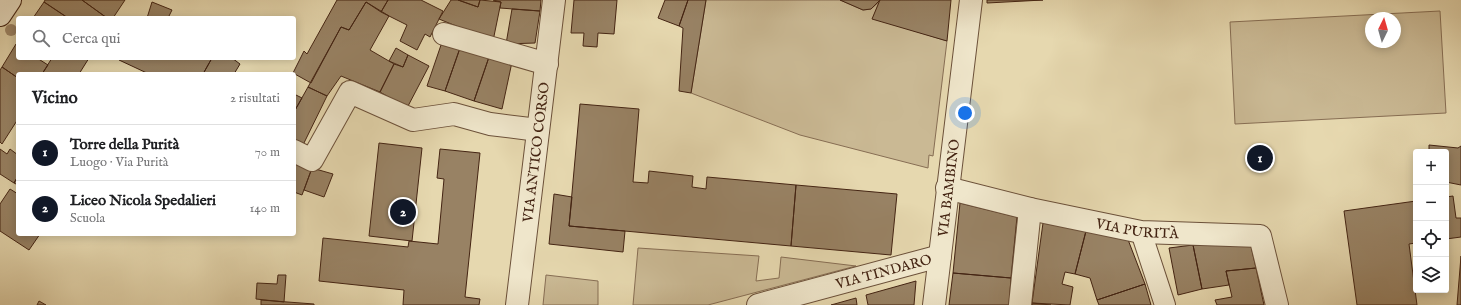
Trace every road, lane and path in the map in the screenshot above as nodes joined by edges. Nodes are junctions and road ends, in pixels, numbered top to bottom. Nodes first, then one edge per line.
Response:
1 (10, 0) edge
2 (554, 0) edge
3 (971, 0) edge
4 (0, 15) edge
5 (444, 34) dead end
6 (547, 64) junction
7 (538, 130) junction
8 (296, 152) edge
9 (947, 188) junction
10 (1030, 209) junction
11 (1141, 232) junction
12 (940, 256) junction
13 (517, 305) edge
14 (758, 305) edge
15 (934, 305) edge
16 (1020, 305) edge
17 (1165, 305) edge
18 (1277, 305) edge

1 - 4 street
2 - 6 street, VIA ANTICO CORSO
3 - 9 street, VIA BAMBINO
5 - 6 street
6 - 7 street, VIA ANTICO CORSO
7 - 8 street
7 - 13 street, VIA ANTICO CORSO
9 - 10 street, VIA PURITÀ
9 - 12 street, VIA BAMBINO
10 - 11 street, VIA PURITÀ
10 - 16 street
11 - 17 street
11 - 18 street, VIA PURITÀ
12 - 14 street, VIA TINDARO
12 - 15 street, VIA BAMBINO

